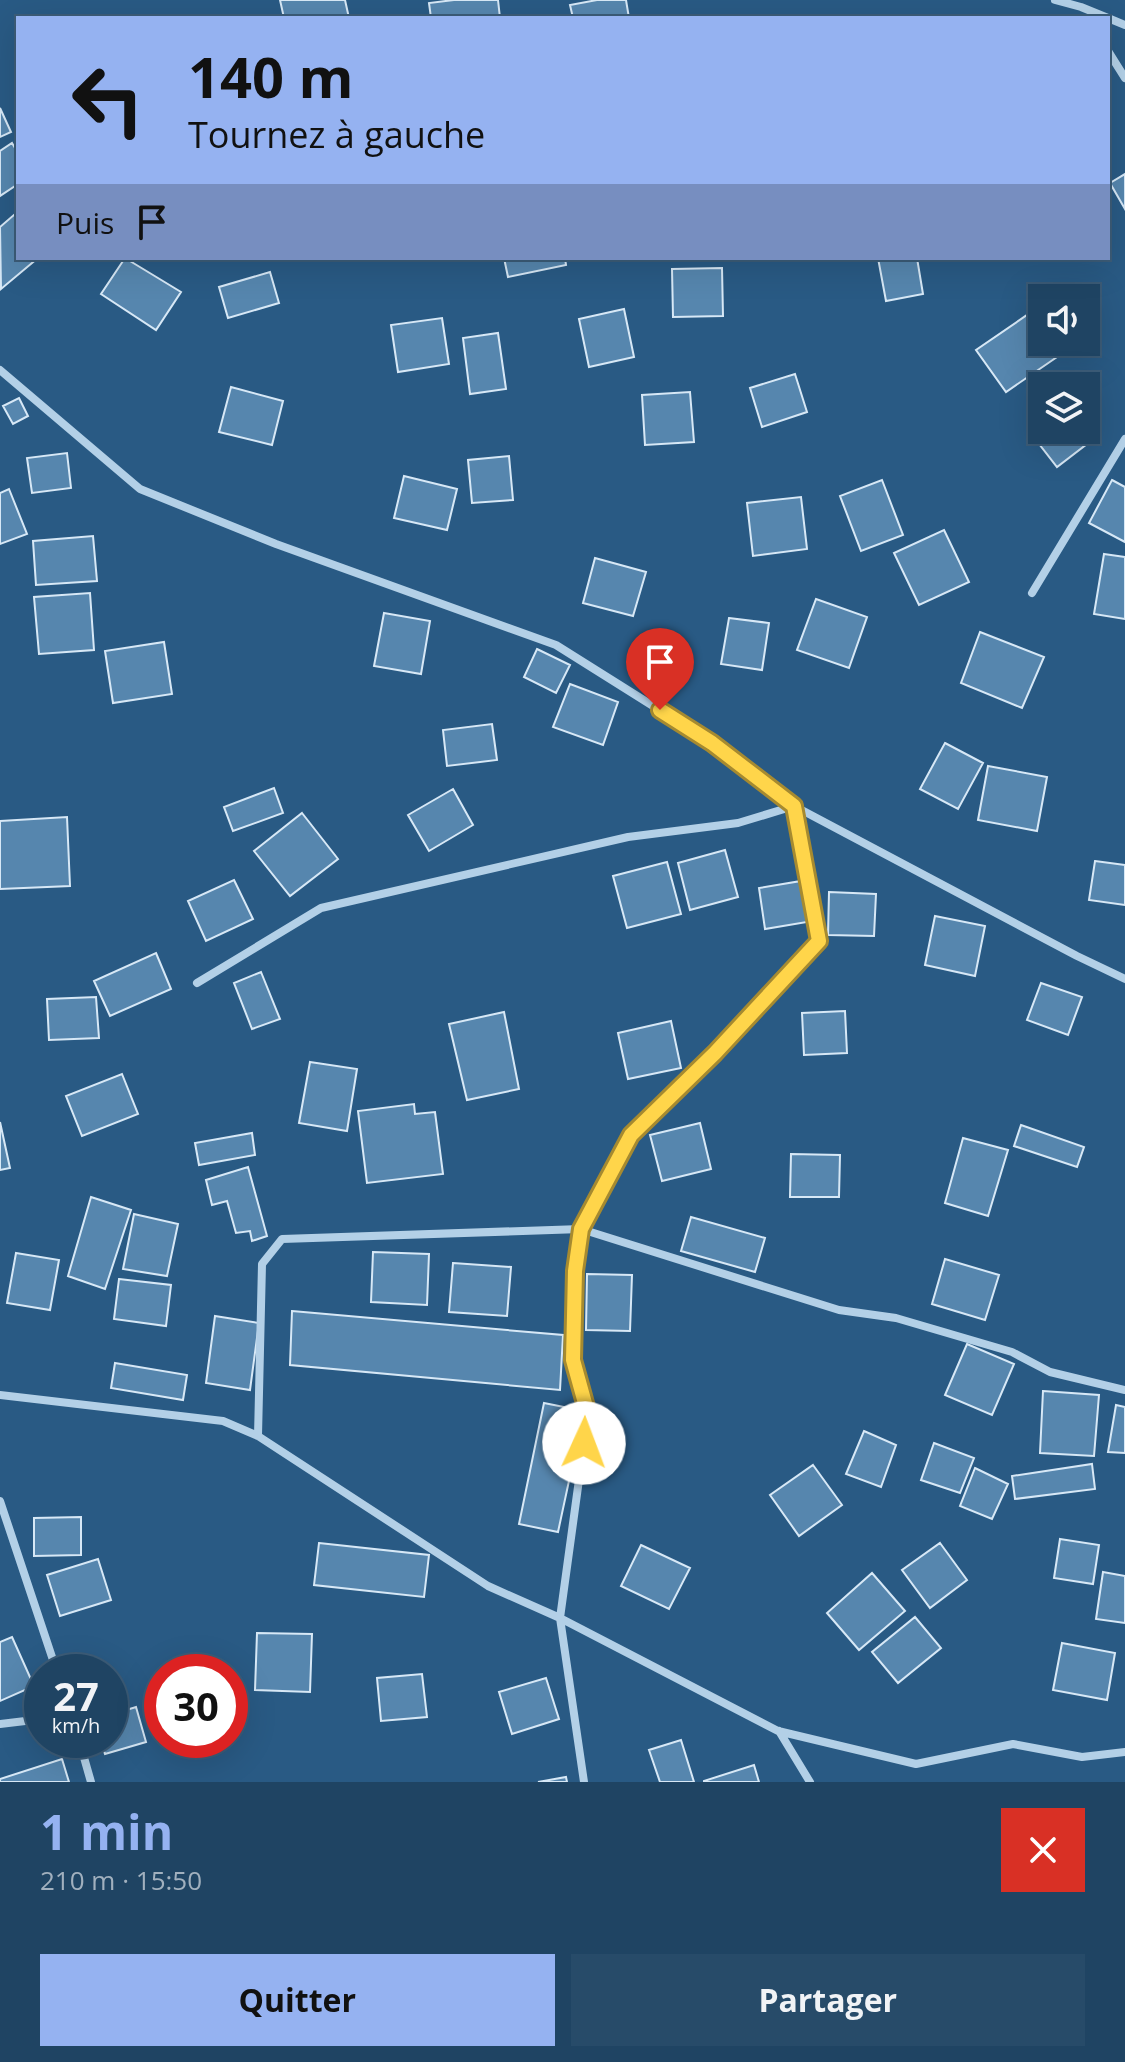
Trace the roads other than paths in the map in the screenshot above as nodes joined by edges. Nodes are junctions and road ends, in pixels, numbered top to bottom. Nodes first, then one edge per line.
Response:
1 (1055, 0) edge
2 (1081, 7) junction
3 (1087, 16) edge
4 (1103, 16) edge
5 (1110, 54) edge
6 (1125, 78) edge
7 (0, 370) edge
8 (1125, 439) edge
9 (1032, 593) dead end
10 (794, 806) junction
11 (1125, 979) edge
12 (197, 983) dead end
13 (581, 1229) junction
14 (1125, 1390) edge
15 (0, 1395) edge
16 (258, 1436) junction
17 (0, 1501) edge
18 (560, 1618) junction
19 (51, 1654) edge
20 (24, 1721) edge
21 (0, 1724) edge
22 (778, 1731) junction
23 (1125, 1752) edge
24 (84, 1758) edge
25 (91, 1782) edge
26 (584, 1782) edge
27 (810, 1782) edge

1 - 2 street
2 - 3 street
2 - 4 street
5 - 6 street
7 - 10 street
8 - 9 street
10 - 11 street
10 - 12 street
10 - 13 street
13 - 14 street
13 - 16 street
13 - 18 street
15 - 16 street
16 - 18 street
17 - 19 street
18 - 22 street
18 - 26 street
20 - 21 street
22 - 23 street
22 - 27 street
24 - 25 street

